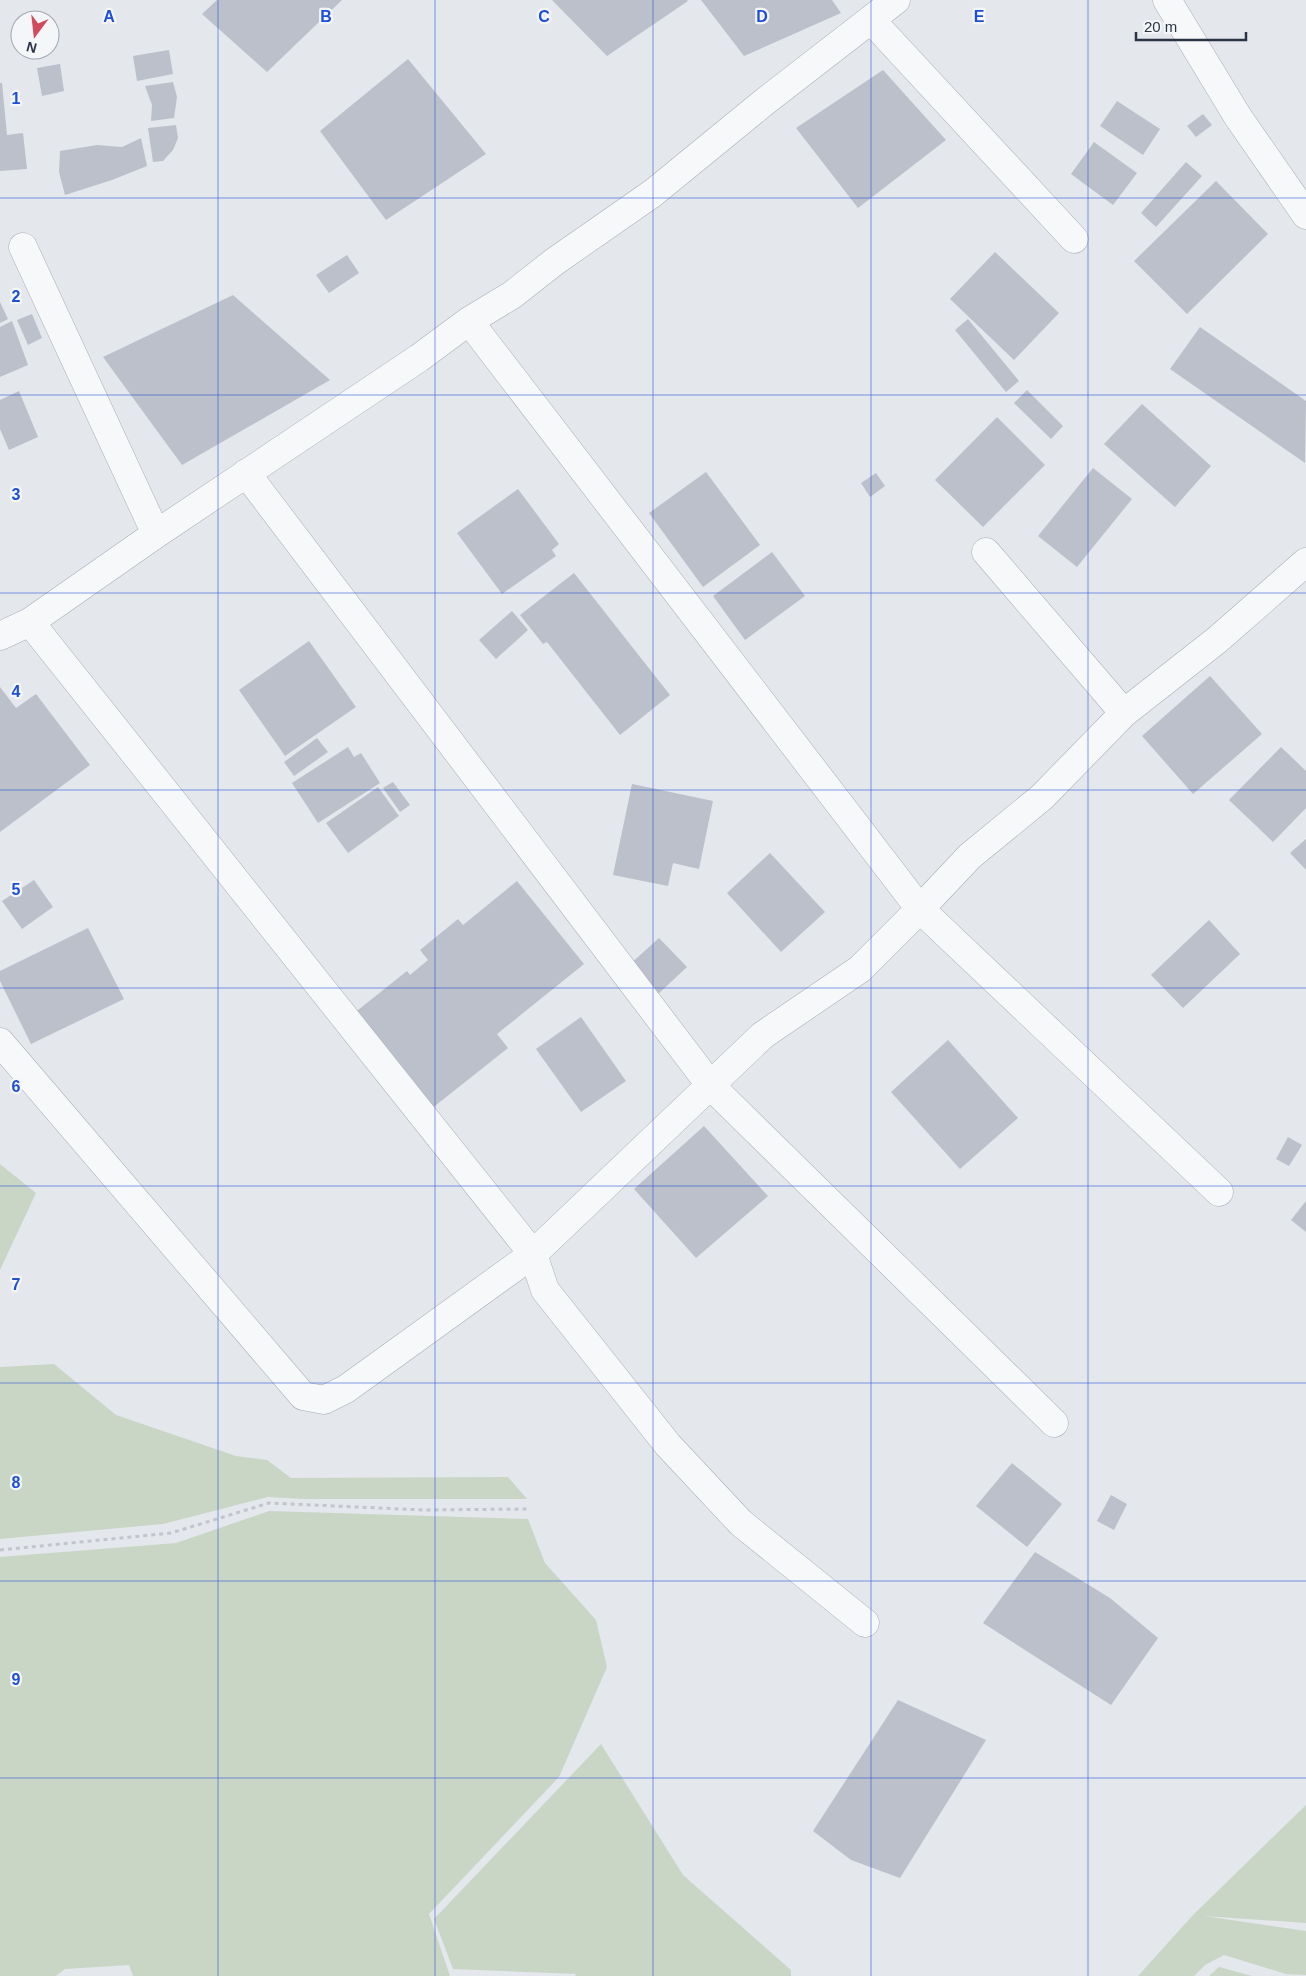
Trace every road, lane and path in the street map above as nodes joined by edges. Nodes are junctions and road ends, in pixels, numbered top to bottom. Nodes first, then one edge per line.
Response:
1 (896, 0) edge
2 (1167, 0) edge
3 (871, 20) junction
4 (1306, 215) edge
5 (1074, 239) dead end
6 (23, 247) dead end
7 (469, 321) junction
8 (246, 473) junction
9 (156, 534) junction
10 (986, 552) dead end
11 (1306, 562) edge
12 (30, 622) junction
13 (0, 636) edge
14 (1124, 713) junction
15 (920, 909) junction
16 (0, 1042) edge
17 (711, 1086) junction
18 (1219, 1192) dead end
19 (533, 1254) junction
20 (1054, 1423) dead end
21 (528, 1509) dead end
22 (0, 1550) edge
23 (865, 1623) dead end

1 - 3 street
2 - 4 street
3 - 5 street
3 - 7 street
6 - 9 street
7 - 8 street
7 - 15 street
8 - 9 street
8 - 17 street
9 - 12 street
10 - 14 street
11 - 14 street
12 - 13 street
12 - 19 street
14 - 15 street
15 - 17 street
15 - 18 street
16 - 19 street
17 - 19 street
17 - 20 street
19 - 23 street
21 - 22 path

